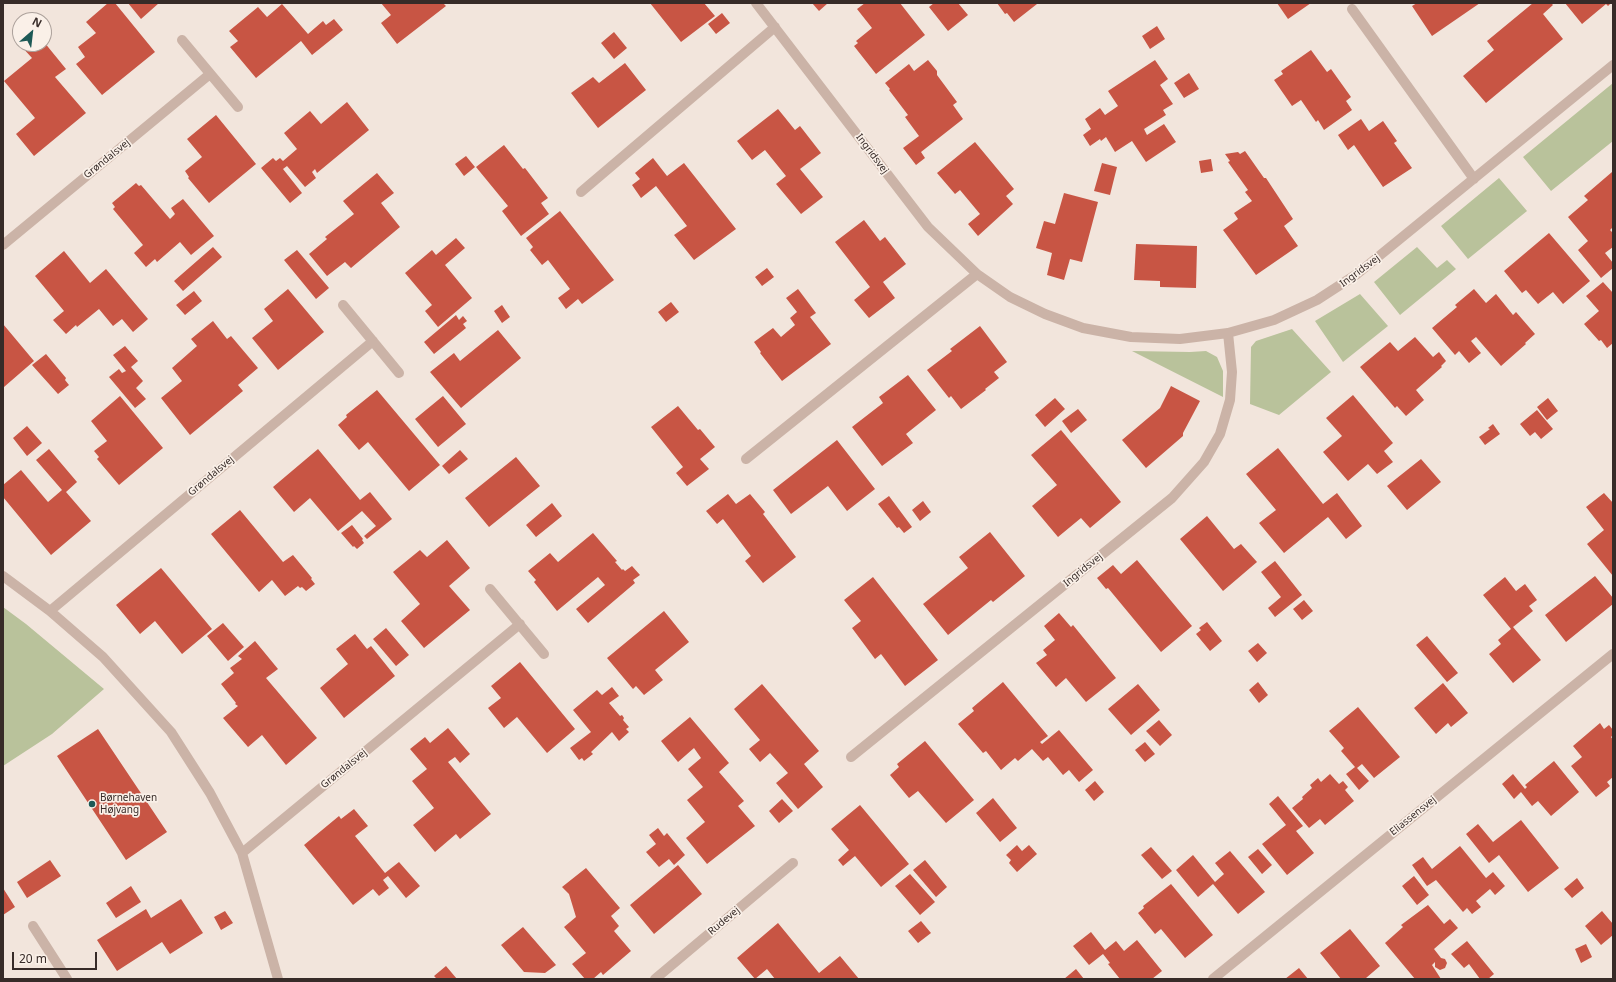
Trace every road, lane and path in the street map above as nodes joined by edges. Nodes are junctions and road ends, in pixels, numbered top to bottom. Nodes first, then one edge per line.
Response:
1 (756, 3) edge
2 (1352, 9) dead end
3 (775, 27) junction
4 (182, 40) dead end
5 (1613, 65) edge
6 (210, 74) junction
7 (238, 107) dead end
8 (1474, 179) junction
9 (581, 192) dead end
10 (3, 245) edge
11 (977, 274) junction
12 (343, 305) dead end
13 (1228, 333) junction
14 (373, 341) junction
15 (399, 373) dead end
16 (746, 459) dead end
17 (3, 576) edge
18 (490, 589) dead end
19 (50, 610) junction
20 (520, 624) junction
21 (544, 654) dead end
22 (1613, 654) edge
23 (851, 757) dead end
24 (242, 853) junction
25 (793, 863) dead end
26 (33, 926) dead end
27 (67, 979) edge
28 (278, 979) edge
29 (654, 979) edge
30 (1213, 979) edge

1 - 3 street, Ingridsvej
2 - 8 street
3 - 9 street
3 - 11 street, Ingridsvej
4 - 6 street
5 - 8 street, Ingridsvej
6 - 7 street
6 - 10 street, Grøndalsvej
8 - 13 street, Ingridsvej
11 - 13 street, Ingridsvej
11 - 16 street
12 - 14 street
13 - 23 street, Ingridsvej
14 - 15 street
14 - 19 street, Grøndalsvej
17 - 19 street
18 - 20 street
19 - 24 street
20 - 21 street
20 - 24 street, Grøndalsvej
22 - 30 street, Eliassensvej
24 - 28 street
25 - 29 street, Rudevej
26 - 27 street

